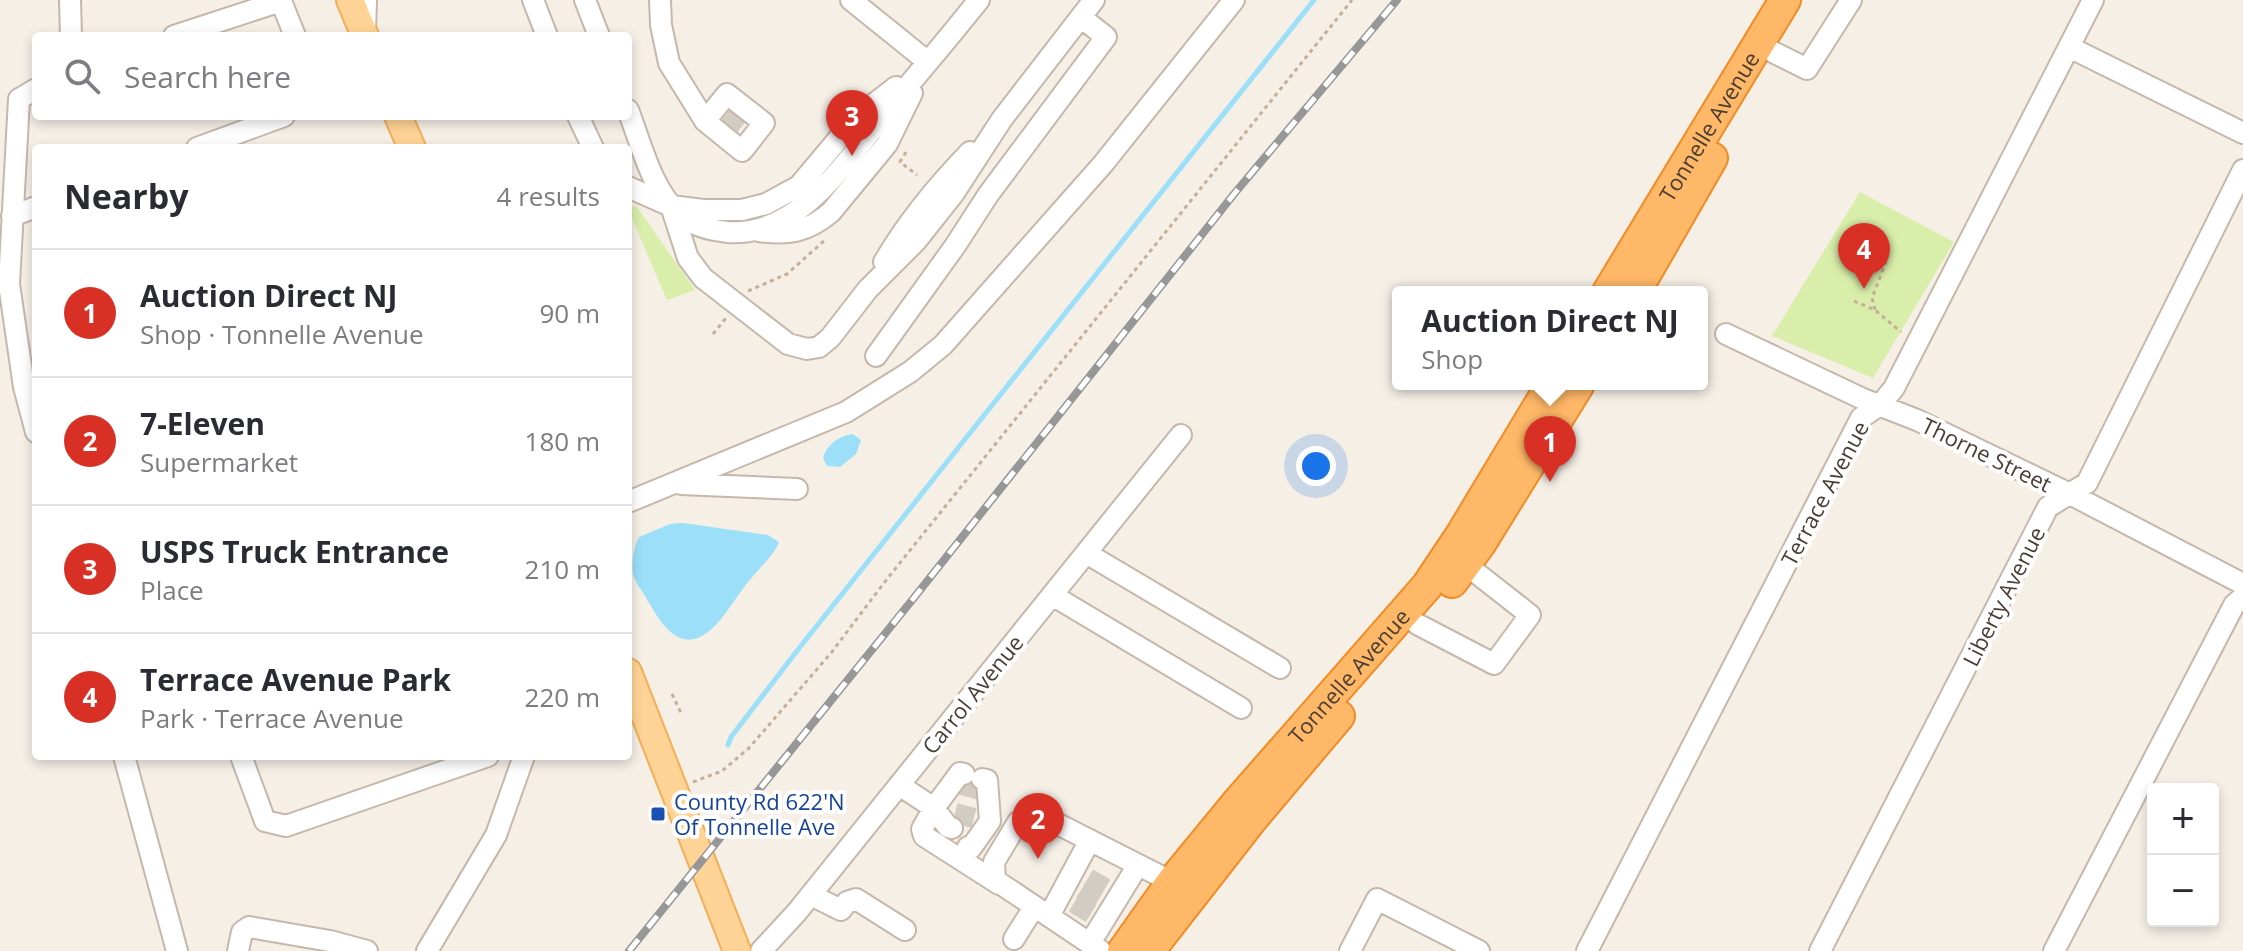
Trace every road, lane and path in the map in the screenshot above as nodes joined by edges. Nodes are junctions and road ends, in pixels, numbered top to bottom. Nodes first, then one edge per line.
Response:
1 (70, 0) edge
2 (350, 0) edge
3 (366, 0) edge
4 (533, 0) edge
5 (585, 0) edge
6 (660, 0) edge
7 (851, 0) edge
8 (1094, 0) edge
9 (1352, 0) edge
10 (1785, 0) edge
11 (1803, 0) edge
12 (1851, 0) edge
13 (2093, 0) edge
14 (1228, 2) edge
15 (970, 3) edge
16 (1082, 18) junction
17 (71, 32) edge
18 (186, 32) edge
19 (293, 32) edge
20 (363, 32) edge
21 (365, 32) edge
22 (545, 32) edge
23 (597, 32) edge
24 (2069, 47) junction
25 (1773, 52) junction
26 (928, 62) junction
27 (32, 91) edge
28 (718, 112) junction
29 (273, 120) edge
30 (400, 120) edge
31 (580, 120) edge
32 (632, 120) edge
33 (2243, 133) edge
34 (208, 144) edge
35 (410, 144) edge
36 (591, 144) edge
37 (843, 149) junction
38 (902, 163) dead end
39 (2243, 170) edge
40 (917, 175) dead end
41 (632, 189) edge
42 (671, 206) junction
43 (32, 208) edge
44 (12, 216) junction
45 (755, 230) junction
46 (1887, 259) dead end
47 (1612, 286) edge
48 (1638, 286) edge
49 (1854, 301) dead end
50 (1875, 310) junction
51 (728, 315) dead end
52 (713, 334) dead end
53 (1726, 334) dead end
54 (1904, 334) dead end
55 (876, 356) dead end
56 (30, 385) edge
57 (1548, 390) edge
58 (1575, 390) edge
59 (1881, 404) junction
60 (1181, 435) dead end
61 (673, 483) junction
62 (797, 489) dead end
63 (2070, 494) junction
64 (632, 500) edge
65 (1086, 553) junction
66 (1465, 564) junction
67 (2243, 584) edge
68 (1052, 595) junction
69 (2243, 597) edge
70 (1417, 624) junction
71 (1280, 668) dead end
72 (672, 694) dead end
73 (634, 701) edge
74 (1241, 708) dead end
75 (681, 713) dead end
76 (125, 760) edge
77 (242, 760) edge
78 (476, 760) edge
79 (523, 760) edge
80 (673, 785) junction
81 (899, 785) junction
82 (934, 808) junction
83 (968, 810) junction
84 (1011, 834) junction
85 (1090, 840) junction
86 (1138, 865) junction
87 (1172, 882) junction
88 (999, 884) junction
89 (811, 895) junction
90 (1041, 911) junction
91 (905, 930) dead end
92 (1014, 939) dead end
93 (1096, 947) edge
94 (354, 949) edge
95 (177, 951) edge
96 (238, 951) edge
97 (427, 951) edge
98 (737, 951) edge
99 (761, 951) edge
100 (1123, 951) edge
101 (1149, 951) edge
102 (1350, 951) edge
103 (1479, 951) edge
104 (1587, 951) edge
105 (1820, 951) edge
106 (2054, 951) edge

1 - 17 street
2 - 20 main road
3 - 21 street
4 - 22 street
5 - 23 street
6 - 28 street
7 - 26 street
8 - 16 street
9 - 80 path
10 - 47 highway, Tonnelle Avenue
11 - 25 highway, Tonnelle Avenue
12 - 25 street
13 - 24 street, Terrace Avenue
14 - 61 street
15 - 26 street
16 - 42 street
16 - 55 street
18 - 19 street
24 - 33 street
24 - 59 street, Terrace Avenue
25 - 48 highway, Tonnelle Avenue
26 - 37 street
26 - 45 street
27 - 44 street
28 - 28 street
29 - 34 street
30 - 35 main road
31 - 36 street
32 - 42 street
37 - 42 street
37 - 45 street
38 - 40 path
39 - 63 street, Liberty Avenue
41 - 42 street
42 - 45 street
43 - 44 street
44 - 56 street
46 - 50 path
49 - 50 path
50 - 54 path
51 - 52 path
53 - 59 street, Thorne Street
57 - 87 highway, Tonnelle Avenue
58 - 66 highway, Tonnelle Avenue
59 - 63 street, Thorne Street
59 - 104 street, Terrace Avenue
60 - 65 street, Carrol Avenue
61 - 62 street
61 - 64 street
63 - 67 street, Thorne Street
63 - 105 street, Liberty Avenue
65 - 68 street, Carrol Avenue
65 - 71 street
66 - 70 highway, Tonnelle Avenue
66 - 70 street
68 - 74 street
68 - 81 street, Carrol Avenue
69 - 106 street
70 - 101 highway, Tonnelle Avenue
72 - 75 path
73 - 80 main road
76 - 95 street
77 - 78 street
79 - 97 street
80 - 98 main road
81 - 82 street
81 - 89 street, Carrol Avenue
82 - 83 street
82 - 83 street
82 - 83 street
82 - 88 street
83 - 84 street
84 - 85 street
84 - 88 street
85 - 86 street
85 - 90 street
86 - 87 street
86 - 93 street
87 - 100 highway, Tonnelle Avenue
88 - 90 street
89 - 91 street
89 - 99 street, Carrol Avenue
90 - 92 street
90 - 93 street
94 - 96 street
102 - 103 street

